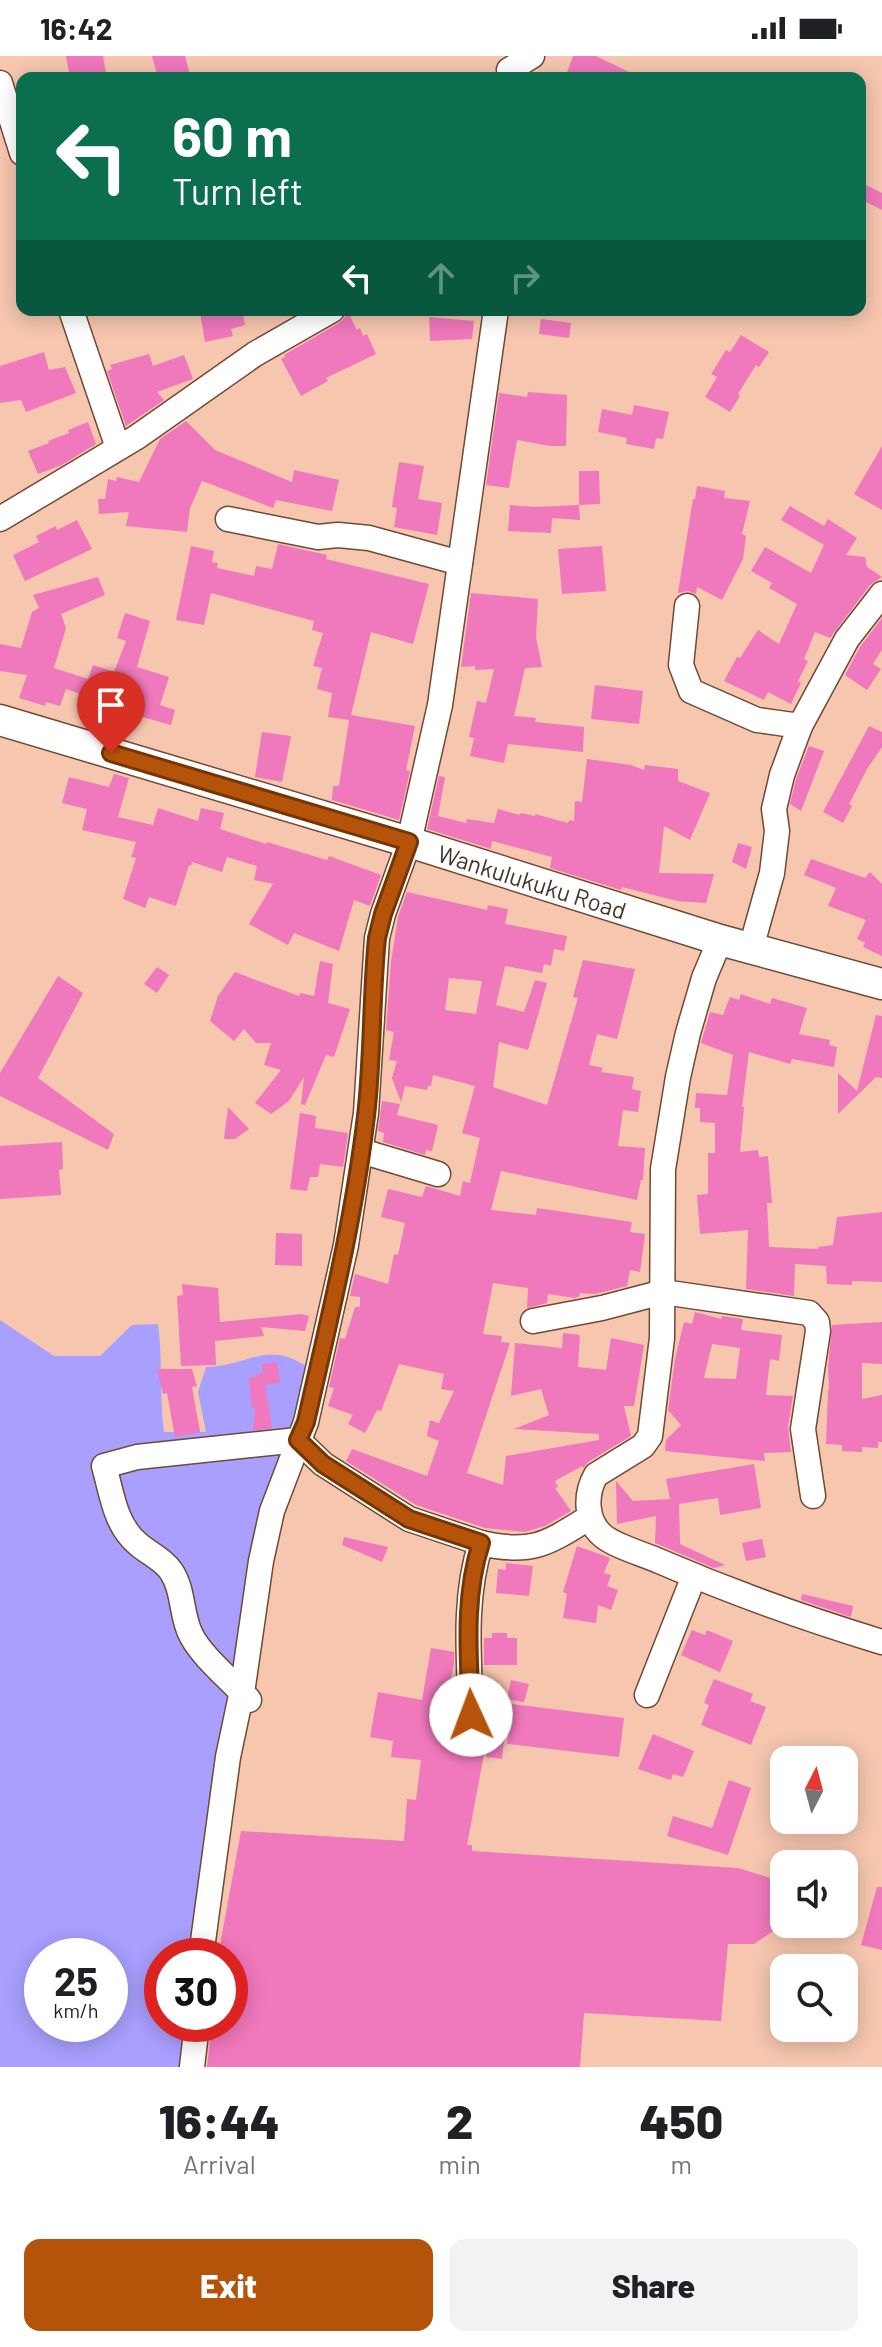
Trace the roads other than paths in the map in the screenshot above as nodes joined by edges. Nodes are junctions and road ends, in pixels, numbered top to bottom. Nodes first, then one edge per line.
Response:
1 (532, 56) edge
2 (508, 68) edge
3 (0, 83) edge
4 (16, 134) edge
5 (73, 316) edge
6 (322, 316) edge
7 (495, 316) edge
8 (118, 448) junction
9 (0, 519) edge
10 (228, 519) dead end
11 (460, 563) junction
12 (882, 594) edge
13 (687, 606) dead end
14 (0, 720) edge
15 (800, 726) junction
16 (409, 842) junction
17 (720, 940) junction
18 (751, 948) junction
19 (882, 984) edge
20 (361, 1151) junction
21 (438, 1174) dead end
22 (663, 1292) junction
23 (533, 1321) dead end
24 (298, 1440) junction
25 (813, 1496) dead end
26 (590, 1517) junction
27 (481, 1543) junction
28 (694, 1576) junction
29 (882, 1642) edge
30 (647, 1695) dead end
31 (246, 1697) junction
32 (471, 1715) dead end
33 (203, 1938) edge
34 (195, 2042) edge
35 (192, 2067) edge

1 - 2 street
3 - 4 street
5 - 8 street
6 - 8 street
7 - 11 street
8 - 9 street
10 - 11 street
11 - 16 street
12 - 15 street
13 - 15 street
14 - 16 main road, Wankulukuku Road
15 - 18 street
16 - 17 main road, Wankulukuku Road
16 - 20 street
17 - 18 main road, Wankulukuku Road
17 - 22 street
18 - 19 main road, Wankulukuku Road
20 - 21 street
20 - 24 street
22 - 23 street
22 - 25 street
22 - 26 street
24 - 27 street
24 - 31 street
24 - 31 street
26 - 27 street
26 - 28 street
27 - 32 street
28 - 29 street
28 - 30 street
31 - 33 street
34 - 35 street

